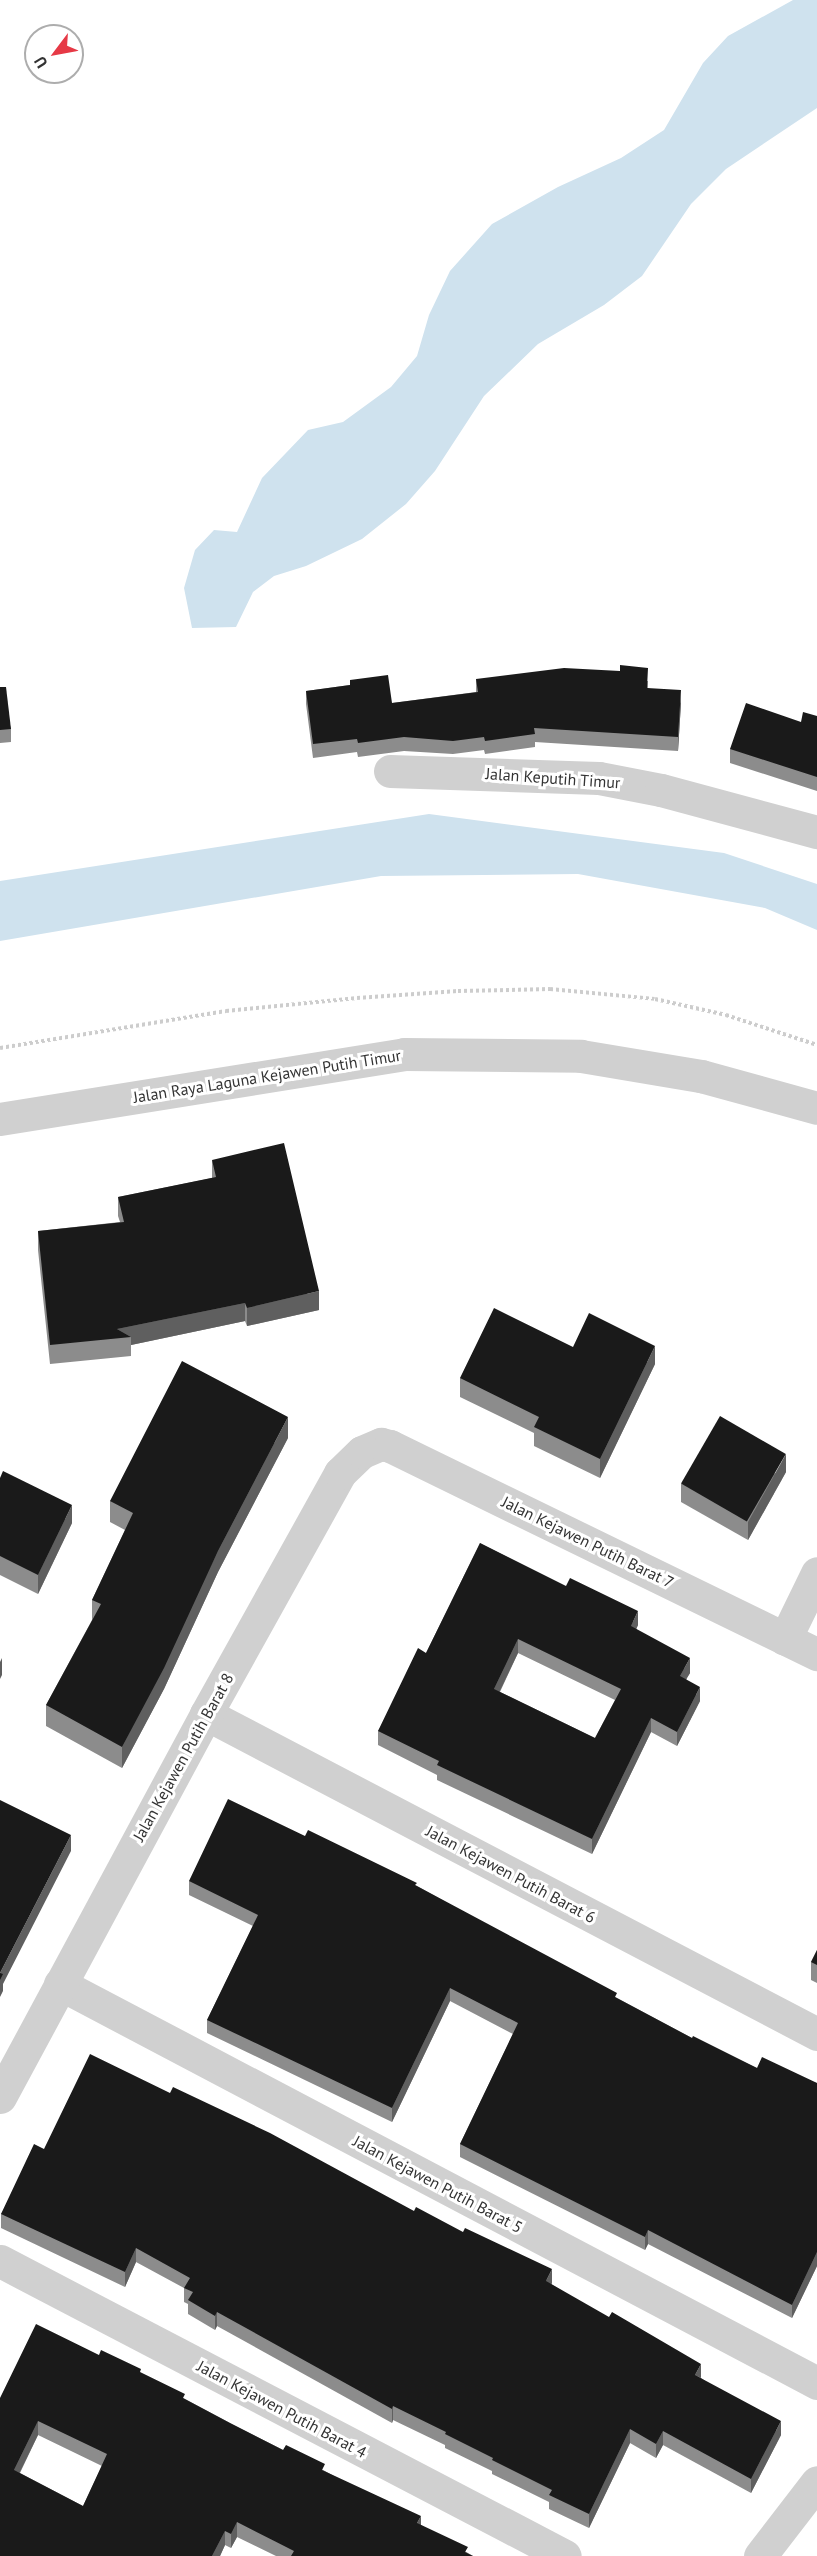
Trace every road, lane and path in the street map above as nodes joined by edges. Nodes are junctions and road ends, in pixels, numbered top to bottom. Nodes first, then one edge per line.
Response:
1 (390, 771) dead end
2 (817, 832) edge
3 (817, 1045) edge
4 (0, 1048) edge
5 (817, 1108) edge
6 (0, 1119) edge
7 (390, 1446) joint
8 (817, 1572) edge
9 (785, 1638) junction
10 (817, 1654) edge
11 (206, 1714) junction
12 (60, 1984) junction
13 (817, 2034) edge
14 (0, 2097) edge
15 (0, 2261) edge
16 (817, 2384) edge
17 (817, 2482) edge
18 (565, 2556) edge
19 (760, 2556) edge

1 - 2 street, Jalan Keputih Timur
3 - 4 path
5 - 6 street, Jalan Raya Laguna Kejawen Putih Timur
7 - 9 street, Jalan Kejawen Putih Barat 7
7 - 11 street, Jalan Kejawen Putih Barat 8
8 - 9 street
9 - 10 street, Jalan Kejawen Putih Barat 7
11 - 12 street, Jalan Kejawen Putih Barat 8
11 - 13 street, Jalan Kejawen Putih Barat 6
12 - 14 street, Jalan Kejawen Putih Barat 8
12 - 16 street, Jalan Kejawen Putih Barat 5
15 - 18 street, Jalan Kejawen Putih Barat 4
17 - 19 street

